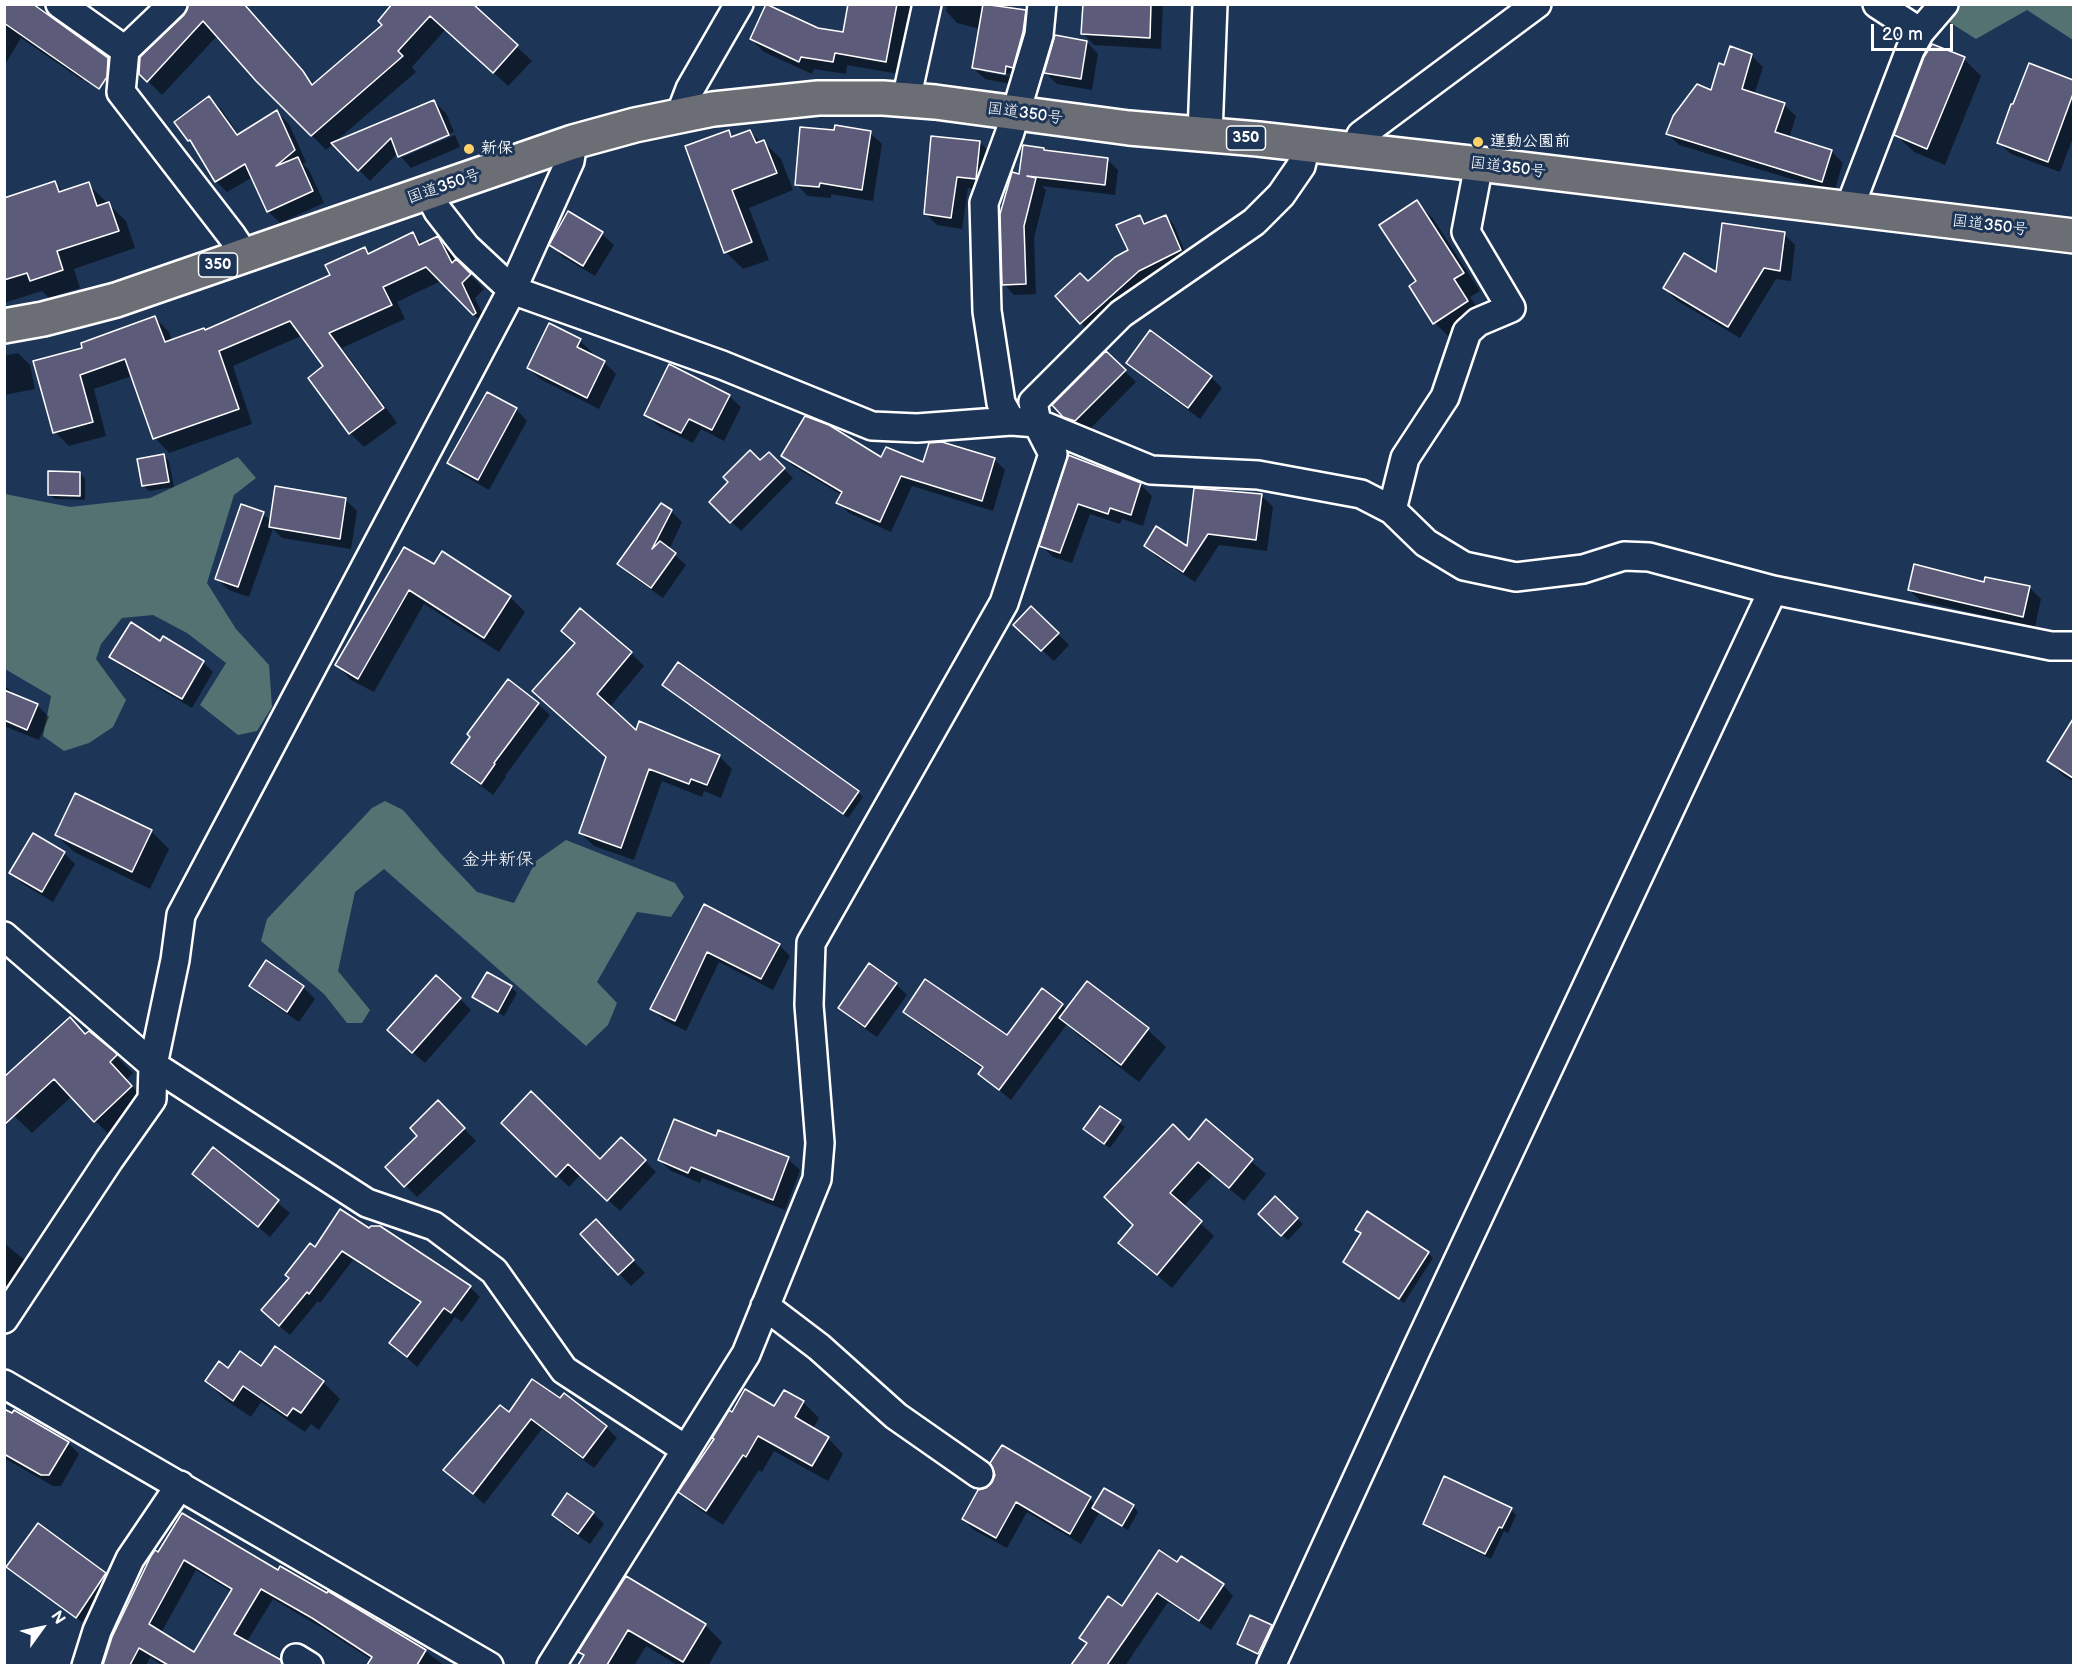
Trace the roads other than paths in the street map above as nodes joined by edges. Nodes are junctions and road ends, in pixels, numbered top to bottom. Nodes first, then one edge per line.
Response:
1 (60, 4) edge
2 (173, 4) edge
3 (739, 4) edge
4 (927, 4) edge
5 (1042, 4) edge
6 (1210, 4) edge
7 (1537, 4) edge
8 (1877, 4) edge
9 (1944, 4) edge
10 (1920, 32) junction
11 (125, 50) junction
12 (906, 100) junction
13 (1015, 113) junction
14 (680, 115) junction
15 (1204, 134) junction
16 (573, 142) junction
17 (1306, 146) junction
18 (1354, 151) junction
19 (1479, 164) junction
20 (428, 192) junction
21 (1849, 209) junction
22 (2073, 236) edge
23 (244, 256) junction
24 (512, 290) junction
25 (4, 326) edge
26 (1024, 422) junction
27 (1392, 510) junction
28 (1773, 590) junction
29 (2073, 646) edge
30 (4, 936) edge
31 (153, 1065) junction
32 (765, 1306) junction
33 (4, 1319) edge
34 (4, 1384) edge
35 (686, 1449) junction
36 (978, 1474) dead end
37 (180, 1485) junction
38 (86, 1665) edge
39 (489, 1665) edge
40 (551, 1665) edge
41 (1271, 1665) edge

1 - 11 street
2 - 11 street
3 - 14 street
4 - 12 street
5 - 13 street
6 - 15 street
7 - 18 street
8 - 10 street
9 - 10 street
10 - 21 street
11 - 23 street
12 - 13 highway, 国道350号 / 350
12 - 14 highway, 国道350号 / 350
13 - 15 highway, 国道350号 / 350
13 - 26 street
14 - 16 highway, 国道350号 / 350
15 - 17 highway, 国道350号 / 350
16 - 20 highway, 国道350号 / 350
16 - 24 street
17 - 18 highway, 国道350号 / 350
17 - 26 street
18 - 19 highway, 国道350号 / 350
19 - 21 highway, 国道350号 / 350
19 - 27 street
20 - 23 highway, 国道350号 / 350
20 - 24 street
21 - 22 highway, 国道350号 / 350
23 - 25 highway, 国道350号 / 350
24 - 26 street
24 - 31 street
26 - 27 street
26 - 32 street
27 - 28 street
28 - 29 street
28 - 41 street
30 - 31 street
31 - 33 street
31 - 35 street
32 - 35 street
32 - 36 street
34 - 37 street
35 - 40 street
37 - 38 street
37 - 39 street

